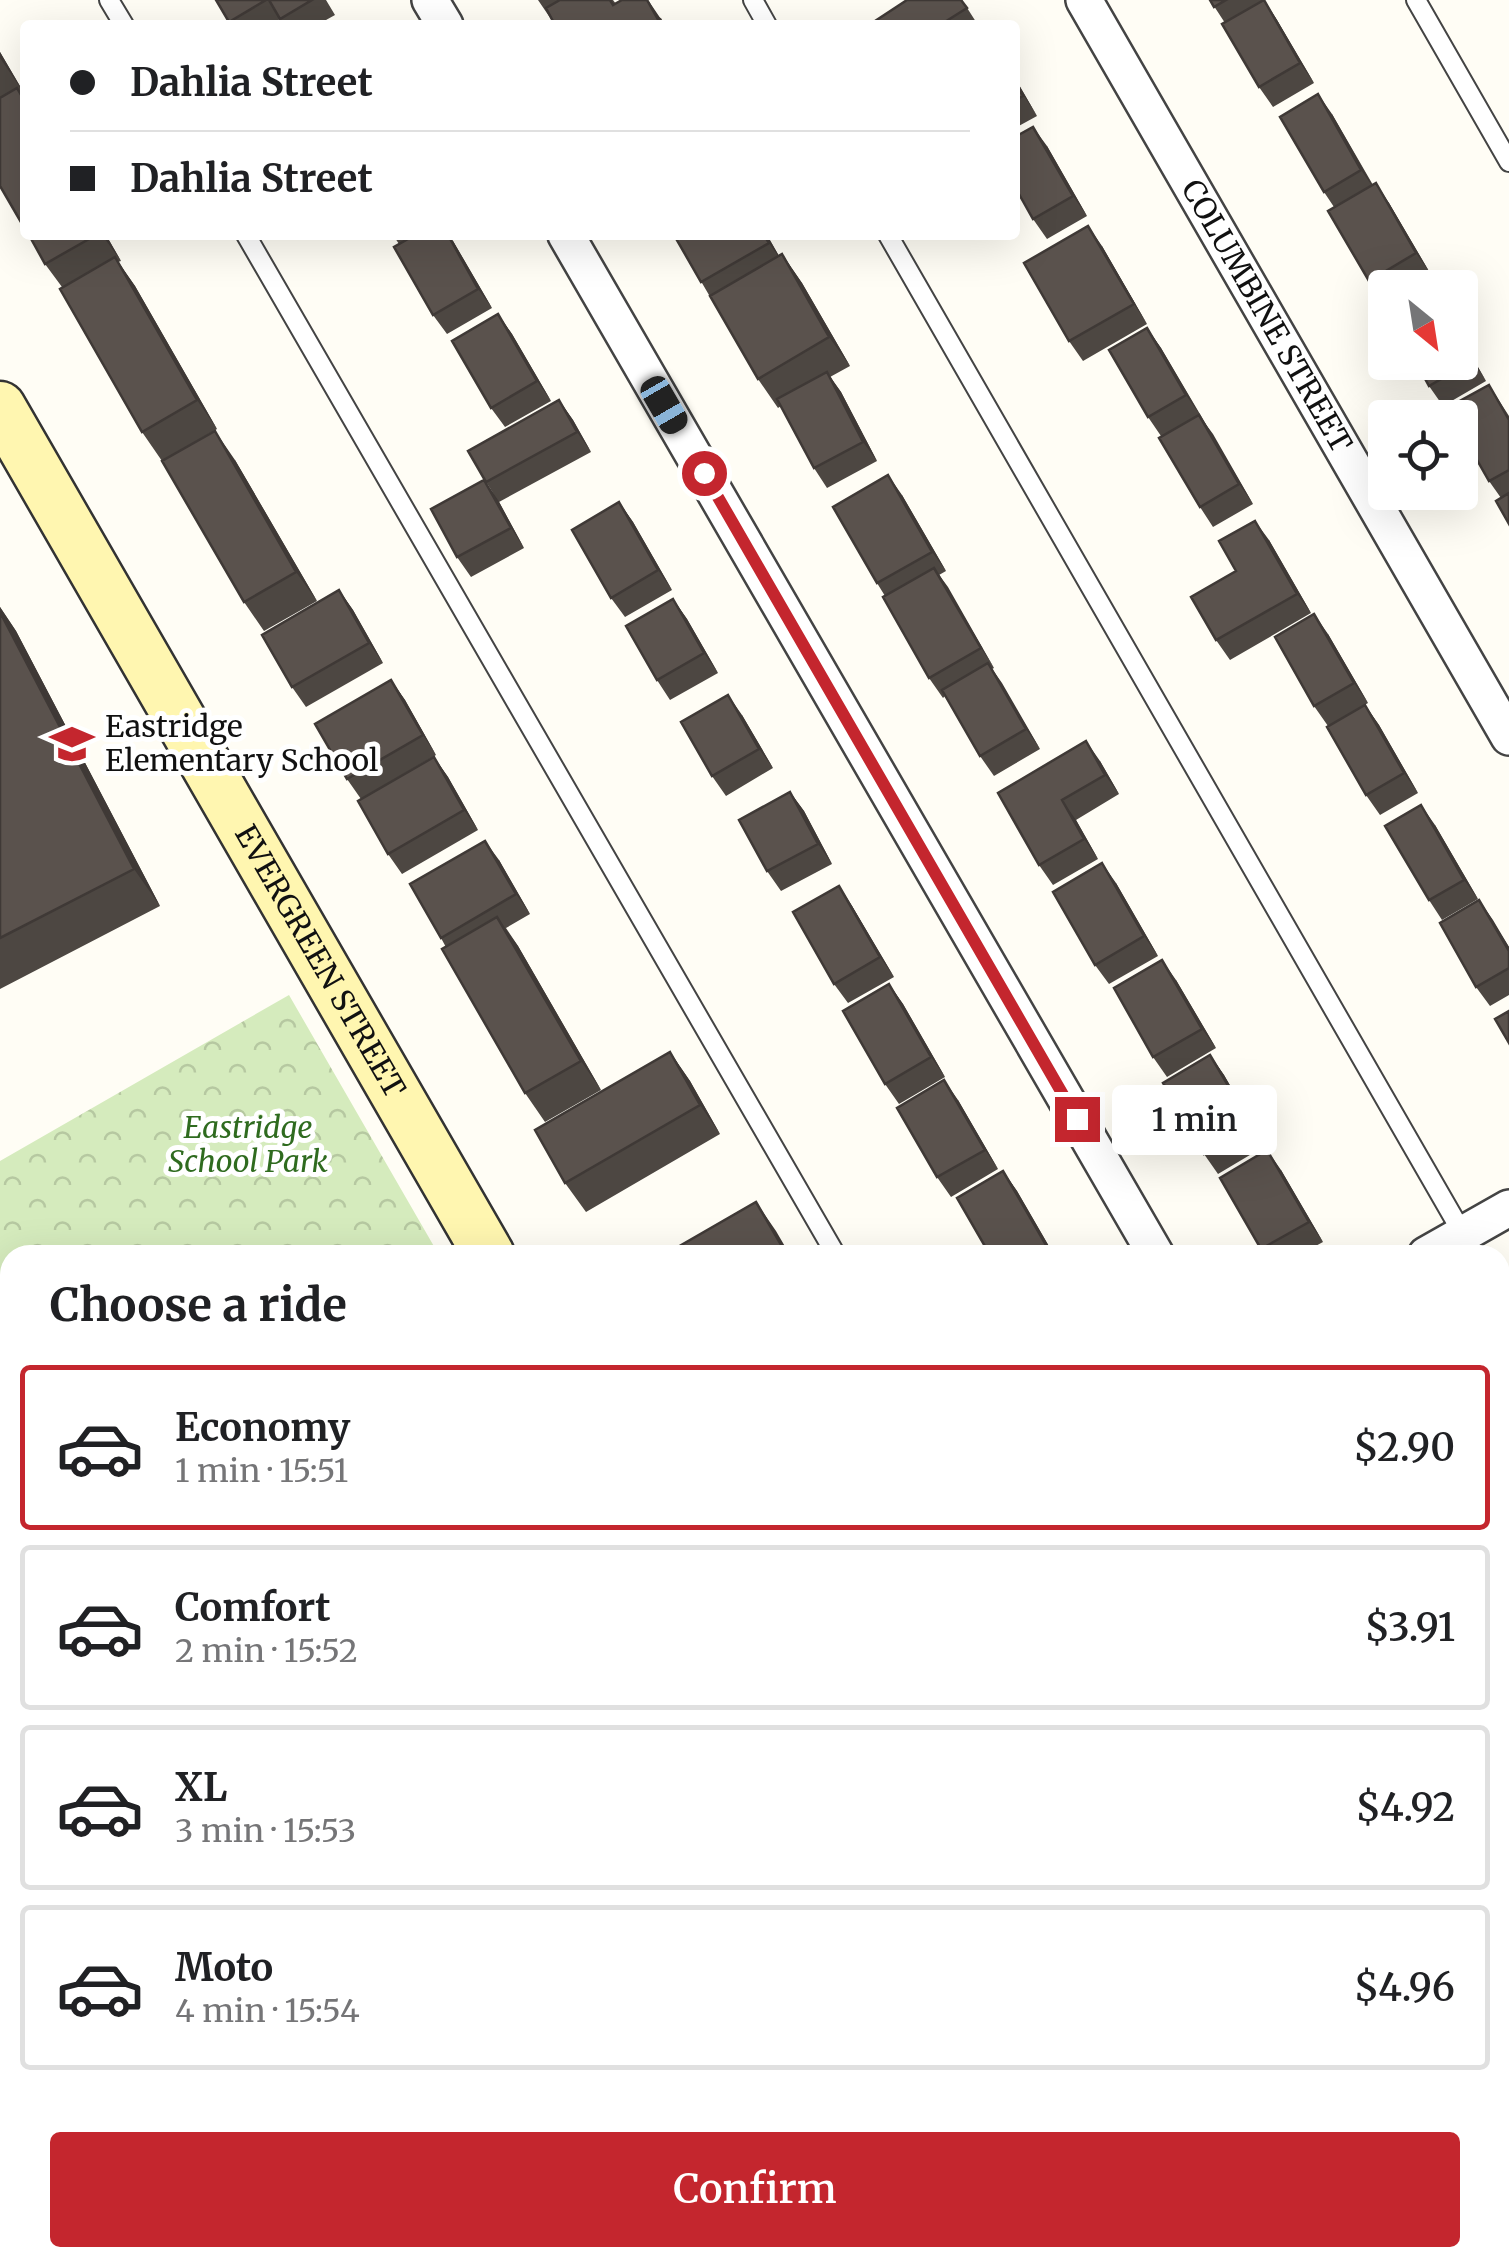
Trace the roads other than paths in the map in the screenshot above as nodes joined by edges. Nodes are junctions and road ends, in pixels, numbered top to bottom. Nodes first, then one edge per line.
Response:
1 (1084, 0) edge
2 (1416, 0) edge
3 (1509, 162) edge
4 (249, 240) edge
5 (569, 240) edge
6 (891, 240) edge
7 (0, 407) edge
8 (1509, 737) edge
9 (1509, 1208) edge
10 (1469, 1244) edge
11 (483, 1245) edge
12 (830, 1245) edge
13 (1150, 1245) edge

1 - 8 street, COLUMBINE STREET
2 - 3 lane
4 - 12 lane
5 - 13 street
6 - 10 lane
7 - 11 street, EVERGREEN STREET
9 - 10 street

